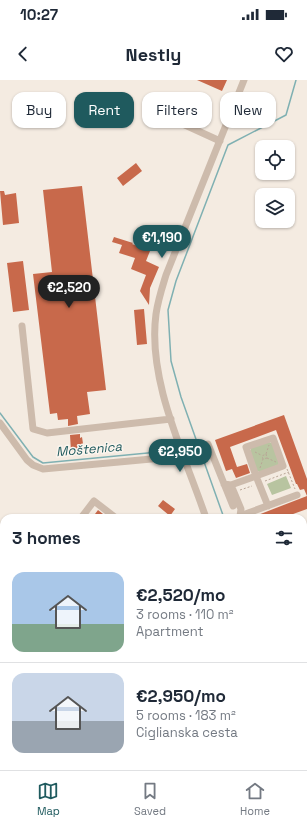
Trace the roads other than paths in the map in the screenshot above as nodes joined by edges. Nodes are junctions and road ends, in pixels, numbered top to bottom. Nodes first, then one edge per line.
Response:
1 (244, 80) edge
2 (192, 128) edge
3 (220, 141) junction
4 (22, 326) dead end
5 (171, 419) junction
6 (0, 423) edge
7 (208, 444) dead end
8 (182, 451) junction
9 (256, 476) junction
10 (228, 484) junction
11 (297, 495) road end
12 (233, 506) dead end
13 (268, 506) junction
14 (84, 514) edge
15 (111, 514) edge
16 (205, 514) edge
17 (240, 514) edge
18 (248, 514) edge

1 - 3 street
2 - 3 street
3 - 5 street
4 - 5 street
5 - 8 street
6 - 8 street
7 - 10 street
8 - 16 street
9 - 9 street
9 - 10 street
9 - 13 street
10 - 12 street
10 - 17 street
11 - 13 street
13 - 18 street
14 - 15 street

